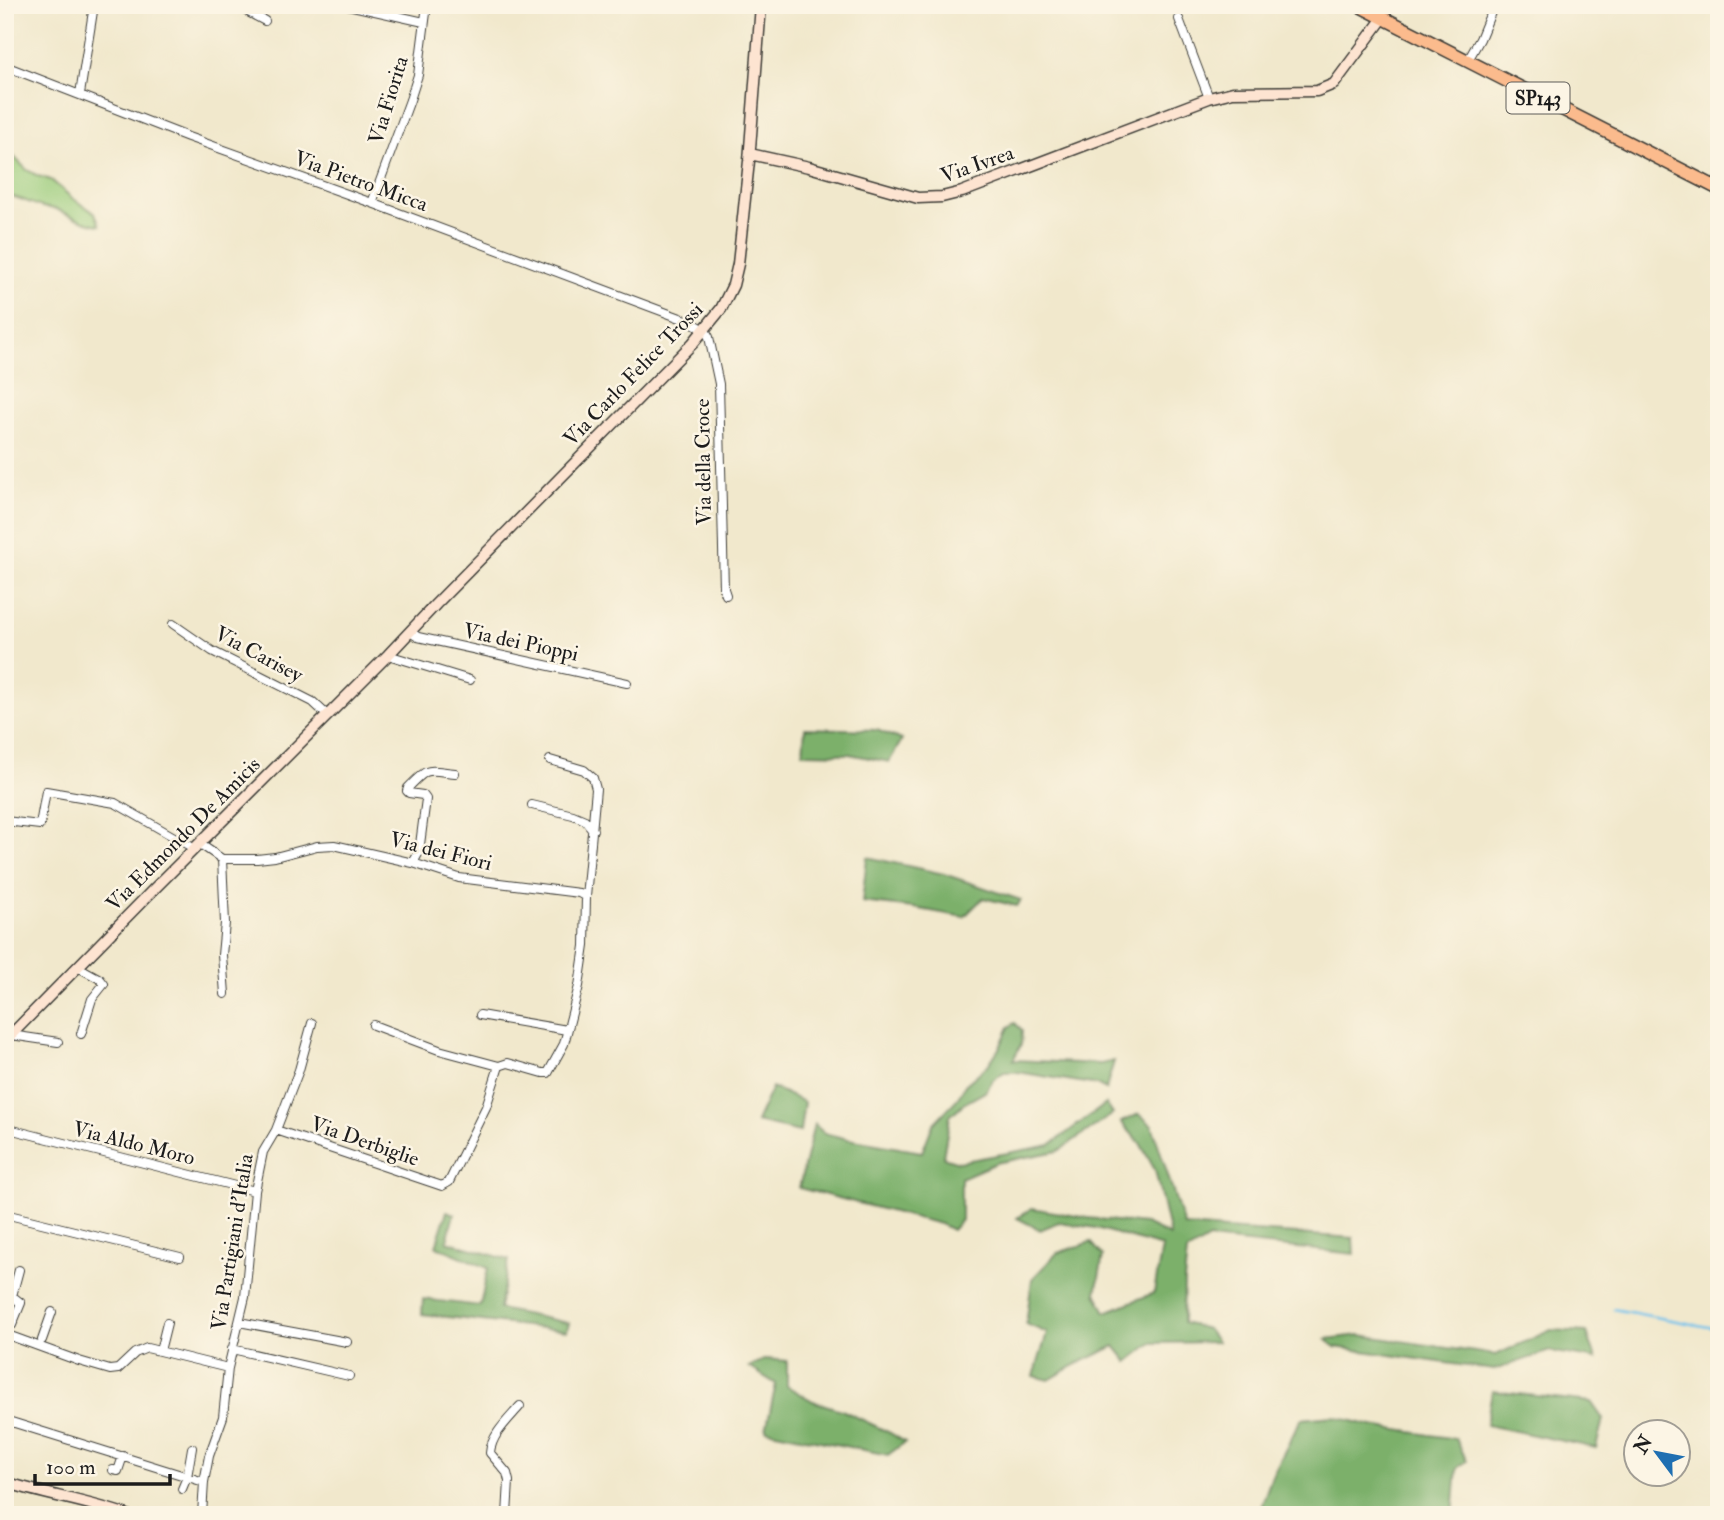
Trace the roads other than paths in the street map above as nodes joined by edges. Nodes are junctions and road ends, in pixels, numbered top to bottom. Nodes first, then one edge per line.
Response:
1 (94, 5) edge
2 (235, 5) edge
3 (348, 5) edge
4 (427, 5) edge
5 (761, 5) edge
6 (1358, 5) edge
7 (1494, 5) edge
8 (1383, 18) junction
9 (1179, 19) dead end
10 (265, 21) dead end
11 (424, 22) junction
12 (1467, 62) junction
13 (5, 66) edge
14 (80, 94) junction
15 (1209, 98) junction
16 (750, 154) junction
17 (1719, 189) edge
18 (372, 203) junction
19 (705, 330) junction
20 (474, 565) joint
21 (726, 595) dead end
22 (173, 624) dead end
23 (410, 632) junction
24 (388, 655) junction
25 (470, 680) dead end
26 (626, 683) dead end
27 (328, 716) junction
28 (550, 760) dead end
29 (455, 773) dead end
30 (532, 805) dead end
31 (5, 821) edge
32 (593, 830) junction
33 (198, 846) junction
34 (222, 859) junction
35 (413, 863) junction
36 (586, 897) junction
37 (78, 967) junction
38 (225, 994) dead end
39 (480, 1015) dead end
40 (313, 1023) dead end
41 (373, 1025) dead end
42 (567, 1030) junction
43 (81, 1034) dead end
44 (8, 1038) edge
45 (58, 1042) dead end
46 (499, 1066) junction
47 (5, 1128) edge
48 (276, 1130) junction
49 (255, 1191) junction
50 (5, 1214) edge
51 (180, 1257) dead end
52 (19, 1270) dead end
53 (52, 1312) dead end
54 (239, 1322) junction
55 (167, 1323) dead end
56 (8, 1332) edge
57 (347, 1342) dead end
58 (40, 1344) junction
59 (232, 1349) junction
60 (160, 1351) junction
61 (228, 1368) junction
62 (349, 1376) dead end
63 (520, 1406) dead end
64 (5, 1420) edge
65 (192, 1448) dead end
66 (123, 1456) junction
67 (113, 1470) dead end
68 (187, 1476) junction
69 (5, 1482) edge
70 (204, 1482) junction
71 (182, 1489) dead end
72 (127, 1515) edge
73 (202, 1515) edge
74 (507, 1515) edge

1 - 14 street
2 - 10 street
3 - 11 street
4 - 11 street, Via Fiorita
5 - 16 street, Via Carlo Felice Trossi
6 - 8 main road, SP143
7 - 12 street
8 - 12 main road, SP143
8 - 15 street, Via Ivrea
9 - 15 street
11 - 18 street, Via Fiorita
12 - 17 main road, SP143
13 - 14 street, Via Pietro Micca
14 - 18 street, Via Pietro Micca
15 - 16 street, Via Ivrea
16 - 19 street, Via Carlo Felice Trossi
18 - 19 street, Via Pietro Micca
19 - 20 street, Via Carlo Felice Trossi
19 - 21 street, Via della Croce
20 - 23 street, Via Edmondo De Amicis
22 - 27 street, Via Carisey
23 - 24 street, Via Edmondo De Amicis
23 - 26 street, Via dei Pioppi
24 - 25 street
24 - 27 street, Via Edmondo De Amicis
27 - 33 street, Via Edmondo De Amicis
28 - 32 street
29 - 35 street
30 - 32 street
31 - 33 street
32 - 36 street
33 - 34 street
33 - 37 street, Via Edmondo De Amicis
34 - 35 street, Via dei Fiori
34 - 38 street
35 - 36 street, Via dei Fiori
36 - 42 street
37 - 43 street
37 - 44 street, Via Edmondo De Amicis
39 - 42 street
40 - 48 street, Via Partigiani d'Italia
41 - 46 street
42 - 46 street
44 - 45 street
46 - 48 street, Via Derbiglie
47 - 49 street, Via Aldo Moro
48 - 49 street, Via Partigiani d'Italia
49 - 54 street, Via Partigiani d'Italia
50 - 51 street
52 - 56 street
53 - 58 street
54 - 57 street
54 - 59 street, Via Partigiani d'Italia
55 - 60 street
56 - 58 street
58 - 60 street
59 - 61 street, Via Partigiani d'Italia
59 - 62 street
60 - 61 street
61 - 70 street, Via Partigiani d'Italia
63 - 74 street
64 - 66 street
65 - 68 street
66 - 67 street
66 - 68 street
68 - 70 street
68 - 71 street
69 - 72 street
70 - 73 street, Via Partigiani d'Italia

